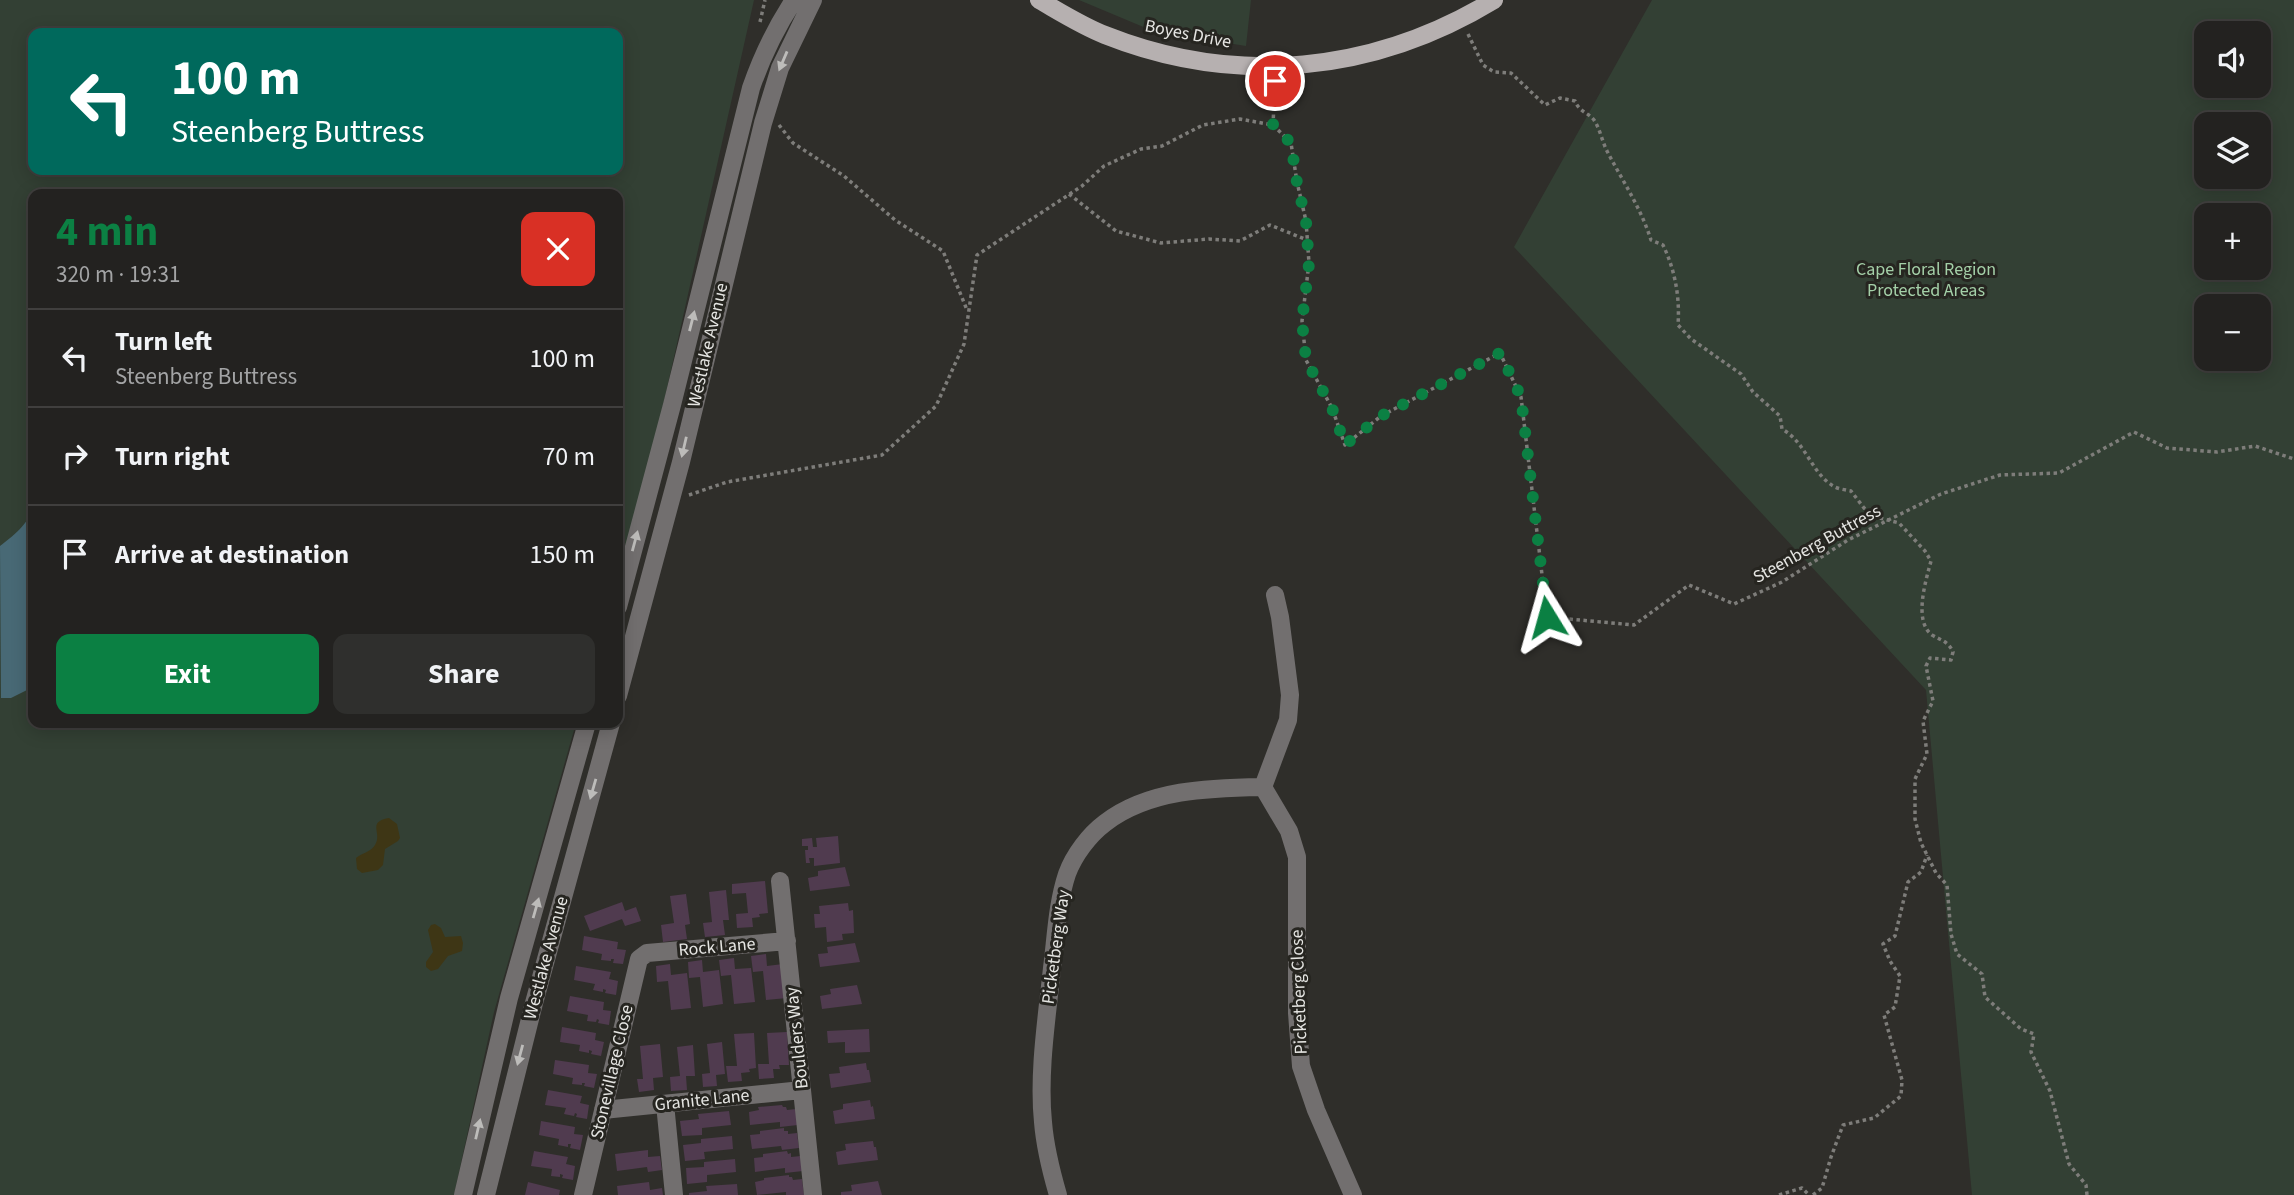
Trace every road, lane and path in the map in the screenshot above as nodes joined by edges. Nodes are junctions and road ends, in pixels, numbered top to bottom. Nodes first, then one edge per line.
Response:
1 (794, 0) edge
2 (813, 0) edge
3 (1039, 0) edge
4 (1494, 0) edge
5 (1467, 32) dead end
6 (1275, 81) dead end
7 (767, 108) junction
8 (1273, 125) junction
9 (1069, 194) junction
10 (1307, 240) junction
11 (968, 312) junction
12 (2294, 459) edge
13 (670, 500) junction
14 (1888, 520) junction
15 (623, 588) edge
16 (1275, 595) dead end
17 (623, 677) edge
18 (586, 728) edge
19 (610, 728) edge
20 (1263, 787) junction
21 (1927, 855) junction
22 (780, 881) dead end
23 (787, 941) junction
24 (647, 953) joint
25 (802, 1090) junction
26 (665, 1104) junction
27 (603, 1110) junction
28 (463, 1195) edge
29 (486, 1195) edge
30 (583, 1195) edge
31 (674, 1195) edge
32 (813, 1195) edge
33 (1058, 1195) edge
34 (1353, 1195) edge
35 (1779, 1195) edge
36 (1811, 1195) edge
37 (2087, 1195) edge

15 -> 1 street, Westlake Avenue
2 -> 7 street, Westlake Avenue
3 - 4 main road, Boyes Drive
5 - 14 path
6 - 8 path
7 - 11 path
7 -> 13 street, Westlake Avenue
8 - 9 path
8 - 10 path
9 - 10 path
9 - 11 path
10 - 14 path, Steenberg Buttress
11 - 13 path
12 - 14 path, Steenberg Buttress
13 - 17 street, Westlake Avenue
14 - 21 path
16 - 20 street
28 -> 18 street, Westlake Avenue
19 -> 29 street, Westlake Avenue
20 - 33 street, Picketberg Way
20 - 34 street, Picketberg Close
21 - 36 path
21 - 37 path
22 - 23 street, Boulders Way
23 - 24 street, Rock Lane
23 - 25 street, Boulders Way
24 - 27 street, Stonevillage Close
25 - 26 street, Granite Lane
25 - 32 street, Boulders Way
26 - 27 street, Granite Lane
26 - 31 street
27 - 30 street, Stonevillage Close
35 - 36 path

